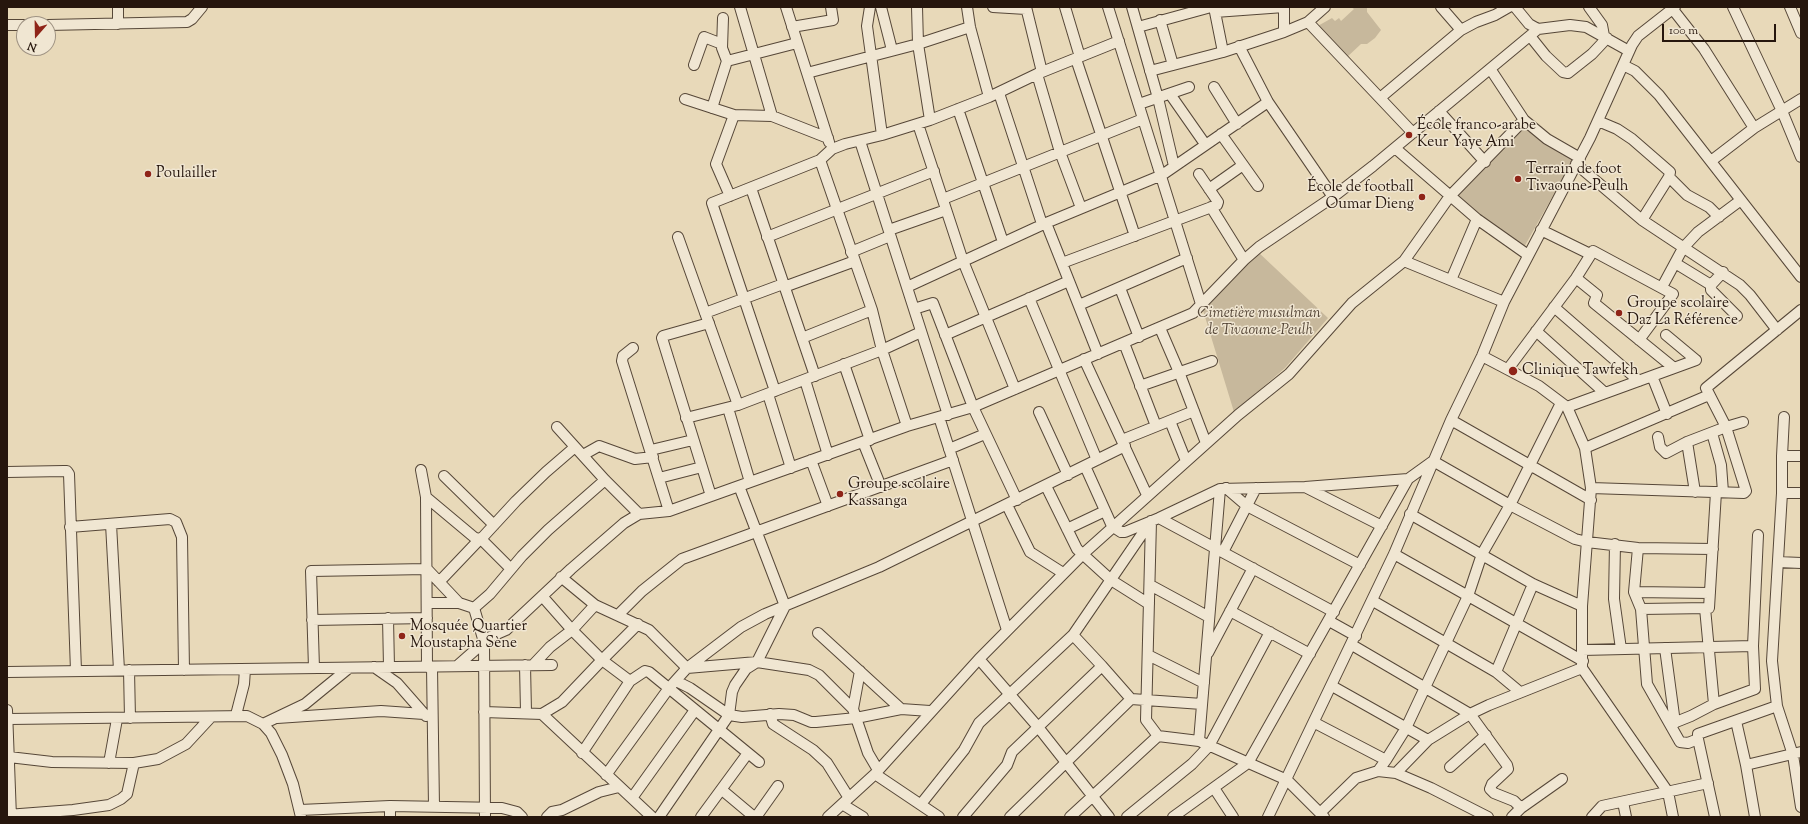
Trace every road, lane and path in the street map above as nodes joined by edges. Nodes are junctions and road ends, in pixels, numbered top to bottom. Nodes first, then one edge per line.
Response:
1 (118, 7) edge
2 (202, 7) edge
3 (740, 7) edge
4 (786, 7) edge
5 (831, 7) edge
6 (870, 7) edge
7 (882, 7) edge
8 (917, 7) edge
9 (967, 7) edge
10 (993, 7) edge
11 (1065, 7) edge
12 (1108, 7) edge
13 (1132, 7) edge
14 (1284, 7) edge
15 (1324, 7) edge
16 (1441, 7) edge
17 (1509, 7) edge
18 (1515, 7) edge
19 (1589, 7) edge
20 (1733, 7) edge
21 (1790, 7) edge
22 (1026, 8) edge
23 (1673, 8) edge
24 (1213, 9) edge
25 (723, 18) dead end
26 (1160, 20) junction
27 (1308, 22) junction
28 (118, 24) junction
29 (56, 25) edge
30 (792, 27) junction
31 (970, 27) junction
32 (1138, 27) junction
33 (1538, 29) junction
34 (1461, 30) junction
35 (1284, 32) junction
36 (1801, 33) edge
37 (1530, 36) junction
38 (1606, 37) junction
39 (1119, 41) junction
40 (797, 43) junction
41 (722, 44) junction
42 (918, 44) junction
43 (1239, 46) junction
44 (892, 50) junction
45 (1629, 51) junction
46 (1223, 52) junction
47 (754, 54) junction
48 (871, 56) junction
49 (1078, 58) junction
50 (727, 61) junction
51 (694, 65) dead end
52 (1173, 65) junction
53 (1623, 65) junction
54 (1491, 70) junction
55 (1150, 71) junction
56 (807, 73) junction
57 (1040, 73) junction
58 (1189, 87) dead end
59 (1214, 87) dead end
60 (998, 92) junction
61 (1170, 94) junction
62 (989, 97) junction
63 (1158, 98) junction
64 (1380, 98) junction
65 (685, 99) dead end
66 (1801, 99) edge
67 (1268, 102) junction
68 (1138, 104) junction
69 (712, 108) junction
70 (958, 109) junction
71 (1439, 111) junction
72 (1782, 111) junction
73 (734, 115) junction
74 (772, 116) junction
75 (1143, 119) junction
76 (930, 120) junction
77 (1524, 120) junction
78 (1598, 121) junction
79 (918, 124) junction
80 (1237, 124) junction
81 (1754, 128) junction
82 (1413, 133) junction
83 (1221, 134) junction
84 (1102, 135) junction
85 (882, 136) junction
86 (828, 138) junction
87 (1797, 138) edge
88 (860, 141) junction
89 (1204, 144) junction
90 (1395, 148) junction
91 (832, 149) junction
92 (1060, 152) junction
93 (1801, 157) edge
94 (820, 160) junction
95 (1578, 161) junction
96 (1711, 161) junction
97 (1485, 162) junction
98 (1243, 165) junction
99 (1174, 166) junction
100 (1023, 167) junction
101 (934, 171) junction
102 (1199, 174) dead end
103 (1162, 175) junction
104 (1669, 177) junction
105 (983, 183) junction
106 (1258, 186) dead end
107 (751, 188) junction
108 (1209, 190) junction
109 (1121, 192) junction
110 (877, 193) junction
111 (730, 196) junction
112 (1450, 196) junction
113 (1333, 197) junction
114 (943, 199) junction
115 (1741, 200) junction
116 (1211, 207) junction
117 (1082, 208) junction
118 (837, 209) junction
119 (946, 210) junction
120 (1719, 217) junction
121 (1477, 219) junction
122 (1642, 220) junction
123 (1175, 221) junction
124 (1044, 224) junction
125 (1541, 230) junction
126 (890, 233) junction
127 (1135, 236) junction
128 (678, 237) dead end
129 (767, 237) junction
130 (1003, 242) junction
131 (1683, 248) junction
132 (1590, 254) junction
133 (853, 256) junction
134 (1528, 256) junction
135 (1187, 258) junction
136 (1244, 260) junction
137 (1404, 260) junction
138 (963, 261) junction
139 (1062, 263) junction
140 (1675, 263) junction
141 (1722, 272) junction
142 (1801, 276) edge
143 (1576, 278) junction
144 (1451, 280) junction
145 (1069, 281) junction
146 (1711, 285) junction
147 (784, 286) junction
148 (907, 287) junction
149 (1120, 288) junction
150 (1662, 288) junction
151 (744, 298) junction
152 (1029, 298) junction
153 (1504, 302) junction
154 (1201, 304) junction
155 (1079, 306) junction
156 (1554, 308) junction
157 (914, 309) junction
158 (872, 310) junction
159 (1801, 310) edge
160 (705, 313) junction
161 (1737, 316) dead end
162 (986, 317) junction
163 (709, 323) junction
164 (1160, 328) junction
165 (1777, 330) junction
166 (1536, 331) junction
167 (921, 332) junction
168 (946, 335) junction
169 (1666, 335) dead end
170 (1139, 336) junction
171 (802, 338) junction
172 (1640, 340) junction
173 (1124, 343) junction
174 (633, 348) dead end
175 (882, 350) junction
176 (1098, 354) junction
177 (1482, 356) junction
178 (1084, 359) junction
179 (1212, 361) dead end
180 (844, 364) junction
181 (1674, 368) junction
182 (1508, 369) junction
183 (1059, 370) junction
184 (1179, 372) junction
185 (1652, 376) junction
186 (810, 378) junction
187 (1639, 381) junction
188 (1140, 386) junction
189 (1015, 389) junction
190 (772, 392) junction
191 (1605, 393) junction
192 (1710, 395) junction
193 (1564, 405) junction
194 (733, 406) junction
195 (973, 407) junction
196 (1194, 411) junction
197 (1039, 412) dead end
198 (1667, 414) junction
199 (944, 416) junction
200 (1784, 417) dead end
201 (686, 418) junction
202 (1451, 420) junction
203 (1170, 421) junction
204 (1743, 422) dead end
205 (907, 426) junction
206 (1156, 426) junction
207 (1726, 426) junction
208 (557, 427) dead end
209 (1712, 433) junction
210 (985, 434) junction
211 (1658, 437) dead end
212 (693, 440) junction
213 (866, 441) junction
214 (1687, 442) junction
215 (1123, 443) junction
216 (1206, 443) junction
217 (575, 447) junction
218 (1585, 448) junction
219 (949, 449) junction
220 (652, 454) junction
221 (583, 455) junction
222 (828, 455) junction
223 (1782, 456) junction
224 (1801, 456) edge
225 (811, 460) junction
226 (953, 460) junction
227 (1097, 460) junction
228 (1186, 461) junction
229 (1433, 461) junction
230 (1530, 465) junction
231 (1085, 466) junction
232 (702, 467) junction
233 (790, 468) junction
234 (421, 470) dead end
235 (7, 472) edge
236 (1068, 475) junction
237 (444, 476) dead end
238 (659, 478) junction
239 (1408, 479) junction
240 (605, 480) junction
241 (750, 482) junction
242 (739, 486) junction
243 (1046, 486) junction
244 (881, 487) junction
245 (1305, 487) junction
246 (1223, 488) junction
247 (1256, 488) junction
248 (1592, 488) junction
249 (1694, 492) junction
250 (1720, 492) junction
251 (1782, 493) junction
252 (1801, 493) edge
253 (1148, 495) junction
254 (711, 496) junction
255 (426, 497) junction
256 (1017, 500) junction
257 (1591, 500) junction
258 (1007, 505) junction
259 (1510, 505) junction
260 (828, 506) junction
261 (1247, 506) junction
262 (669, 511) junction
263 (1105, 511) junction
264 (639, 514) junction
265 (1410, 514) junction
266 (1155, 520) junction
267 (973, 522) junction
268 (111, 524) junction
269 (494, 525) junction
270 (1112, 526) junction
271 (1382, 526) junction
272 (70, 527) junction
273 (1068, 529) junction
274 (756, 532) junction
275 (1758, 535) dead end
276 (480, 539) junction
277 (1586, 542) junction
278 (1615, 544) junction
279 (1638, 548) junction
280 (1713, 549) junction
281 (1219, 550) junction
282 (1083, 554) junction
283 (1394, 554) junction
284 (1482, 554) junction
285 (1778, 562) junction
286 (1801, 563) edge
287 (1360, 565) junction
288 (1253, 568) junction
289 (427, 569) junction
290 (512, 569) junction
291 (1063, 573) junction
292 (561, 578) junction
293 (1111, 580) junction
294 (439, 582) junction
295 (1533, 584) junction
296 (1150, 585) junction
297 (1634, 592) junction
298 (1710, 593) junction
299 (542, 596) junction
300 (1468, 596) junction
301 (1373, 600) junction
302 (427, 603) junction
303 (459, 603) junction
304 (1149, 604) junction
305 (595, 605) junction
306 (785, 606) junction
307 (1582, 606) junction
308 (474, 608) junction
309 (1705, 608) junction
310 (1641, 609) junction
311 (1230, 612) junction
312 (1334, 612) junction
313 (618, 615) junction
314 (1209, 617) junction
315 (388, 618) junction
316 (427, 618) junction
317 (312, 620) junction
318 (1329, 621) junction
319 (638, 624) junction
320 (1518, 624) junction
321 (572, 630) junction
322 (1007, 630) junction
323 (1270, 632) junction
324 (818, 633) dead end
325 (1073, 635) junction
326 (1356, 636) junction
327 (484, 642) junction
328 (1446, 643) junction
329 (1352, 645) junction
330 (1753, 646) junction
331 (1708, 647) junction
332 (1643, 648) junction
333 (1665, 648) junction
334 (1621, 649) junction
335 (1582, 650) junction
336 (1310, 654) junction
337 (1148, 655) junction
338 (1206, 657) junction
339 (979, 659) junction
340 (602, 660) junction
341 (757, 662) junction
342 (1583, 664) junction
343 (529, 665) junction
344 (552, 665) dead end
345 (457, 666) junction
346 (484, 666) junction
347 (1102, 666) junction
348 (374, 667) junction
349 (389, 667) junction
350 (430, 667) junction
351 (314, 668) junction
352 (349, 668) junction
353 (687, 668) junction
354 (245, 669) junction
355 (124, 670) junction
356 (184, 670) junction
357 (76, 671) junction
358 (860, 671) junction
359 (7, 672) edge
360 (1496, 672) junction
361 (630, 681) junction
362 (1204, 684) junction
363 (672, 685) junction
364 (1332, 686) junction
365 (1425, 686) junction
366 (1520, 692) junction
367 (1010, 694) junction
368 (1131, 699) junction
369 (1147, 700) junction
370 (1202, 704) junction
371 (1714, 704) junction
372 (1777, 706) junction
373 (901, 709) junction
374 (695, 710) junction
375 (930, 711) junction
376 (484, 712) junction
377 (526, 712) junction
378 (8, 714) edge
379 (424, 714) junction
380 (542, 714) junction
381 (770, 714) junction
382 (854, 714) junction
383 (1470, 714) junction
384 (236, 715) junction
385 (729, 715) junction
386 (211, 717) junction
387 (130, 718) junction
388 (277, 718) junction
389 (117, 719) junction
390 (1736, 721) junction
391 (1315, 723) junction
392 (263, 724) junction
393 (1673, 724) junction
394 (433, 726) junction
395 (1038, 727) junction
396 (1406, 728) junction
397 (720, 730) junction
398 (1486, 735) junction
399 (1158, 736) junction
400 (1698, 739) junction
401 (1428, 740) junction
402 (1199, 741) junction
403 (1209, 746) junction
404 (582, 753) junction
405 (748, 753) junction
406 (1797, 754) edge
407 (9, 757) junction
408 (1386, 760) junction
409 (759, 762) dead end
410 (1066, 762) junction
411 (109, 763) junction
412 (134, 763) junction
413 (1248, 763) junction
414 (1746, 765) junction
415 (1450, 768) dead end
416 (1378, 770) junction
417 (876, 772) junction
418 (1396, 773) junction
419 (606, 775) junction
420 (1562, 778) dead end
421 (1286, 780) junction
422 (1708, 783) junction
423 (778, 786) dead end
424 (619, 787) junction
425 (1214, 788) junction
426 (722, 790) junction
427 (1668, 792) junction
428 (1093, 795) junction
429 (632, 798) junction
430 (846, 801) junction
431 (1623, 802) junction
432 (921, 804) junction
433 (390, 806) junction
434 (434, 807) junction
435 (1801, 807) edge
436 (1521, 808) junction
437 (346, 812) edge
438 (485, 813) edge
439 (301, 814) edge
440 (553, 815) edge
441 (1322, 815) edge
442 (9, 816) edge
443 (390, 817) edge
444 (522, 817) edge
445 (652, 817) edge
446 (659, 817) edge
447 (701, 817) edge
448 (754, 817) edge
449 (828, 817) edge
450 (863, 817) edge
451 (938, 817) edge
452 (963, 817) edge
453 (1010, 817) edge
454 (1070, 817) edge
455 (1109, 817) edge
456 (1127, 817) edge
457 (1173, 817) edge
458 (1233, 817) edge
459 (1259, 817) edge
460 (1264, 817) edge
461 (1268, 817) edge
462 (1488, 817) edge
463 (1512, 817) edge
464 (1592, 817) edge
465 (1626, 817) edge
466 (1672, 817) edge
467 (1715, 817) edge
468 (1755, 817) edge

1 - 28 street
2 - 28 street
3 - 47 street
4 - 30 street
5 - 30 street
6 - 48 street
7 - 44 street
8 - 42 street
9 - 31 street
10 - 22 street
11 - 49 street
12 - 39 street
13 - 32 street
14 - 24 street
14 - 35 street
15 - 27 street
16 - 34 street
17 - 34 street
18 - 33 street
19 - 38 street
20 - 72 street
21 - 36 street
22 - 57 street
23 - 45 street
23 - 81 street
24 - 26 street
24 - 46 street
25 - 41 street
26 - 32 street
26 - 52 street
27 - 35 street
27 - 64 street
28 - 29 street
30 - 40 street
31 - 42 street
31 - 62 street
32 - 55 street
33 - 37 street
33 - 38 street
34 - 64 street
35 - 43 street
37 - 38 street
37 - 54 street
38 - 45 street
39 - 49 street
39 - 68 street
40 - 47 street
40 - 56 street
41 - 50 street
41 - 51 street
42 - 44 street
42 - 76 street
43 - 46 street
43 - 67 street
44 - 48 street
45 - 53 street
46 - 52 street
47 - 50 street
47 - 74 street
48 - 56 street
48 - 85 street
49 - 57 street
49 - 84 street
50 - 69 street
52 - 55 street
53 - 78 street
53 - 96 street
54 - 71 street
54 - 77 street
55 - 63 street
56 - 86 street
57 - 60 street
57 - 92 street
58 - 61 street
59 - 80 street
60 - 62 street
60 - 100 street
61 - 63 street
61 - 89 street
62 - 70 street
63 - 68 street
63 - 99 street
64 - 82 street
65 - 69 street
66 - 72 street
67 - 80 street
67 - 113 street
68 - 75 street
69 - 73 street
70 - 76 street
70 - 105 street
71 - 82 street
71 - 97 street
72 - 81 street
72 - 87 street
73 - 74 street
73 - 111 street
74 - 86 street
75 - 84 street
75 - 103 street
76 - 79 street
77 - 95 street
77 - 97 street
78 - 95 street
78 - 104 street
79 - 85 street
79 - 101 street
80 - 83 street
81 - 96 street
82 - 90 street
83 - 89 street
83 - 98 street
84 - 92 street
84 - 109 street
85 - 88 street
86 - 91 street
87 - 93 street
88 - 91 street
88 - 110 street
89 - 99 street
90 - 112 street
90 - 113 street
91 - 94 street
92 - 100 street
92 - 117 street
94 - 107 street
94 - 118 street
95 - 122 street
95 - 125 street
96 - 115 street
97 - 112 street
98 - 106 street
98 - 108 street
99 - 103 street
100 - 105 street
100 - 124 street
101 - 110 street
101 - 114 street
102 - 108 street
103 - 109 street
103 - 123 street
104 - 120 street
104 - 122 street
105 - 114 street
105 - 130 street
107 - 111 street
107 - 129 street
108 - 116 street
109 - 117 street
109 - 127 street
110 - 118 street
110 - 126 street
111 - 151 street
112 - 121 street
112 - 137 street
113 - 136 street
114 - 119 street
115 - 120 street
115 - 142 street
116 - 123 street
116 - 136 street
117 - 124 street
118 - 129 street
118 - 133 street
119 - 126 street
119 - 138 street
120 - 131 street
121 - 134 street
121 - 144 street
122 - 131 street
123 - 127 street
123 - 135 street
124 - 130 street
124 - 139 street
125 - 132 street
125 - 134 street
126 - 133 street
126 - 148 street
127 - 139 street
128 - 160 street
129 - 147 street
130 - 138 street
131 - 140 street
131 - 141 street
132 - 143 street
132 - 150 street
133 - 147 street
133 - 158 street
134 - 153 street
135 - 149 street
135 - 154 street
136 - 154 street
137 - 144 street
137 - 216 street
138 - 148 street
138 - 162 street
139 - 145 street
140 - 146 street
140 - 150 street
141 - 146 street
141 - 165 street
143 - 156 street
143 - 172 street
144 - 153 street
145 - 152 street
145 - 155 street
146 - 161 street
147 - 151 street
147 - 171 street
148 - 157 street
149 - 155 street
149 - 170 street
150 - 172 street
151 - 160 street
151 - 190 street
152 - 162 street
152 - 183 street
153 - 177 street
154 - 164 street
155 - 176 street
156 - 166 street
156 - 187 street
157 - 167 street
157 - 168 street
158 - 171 street
158 - 175 street
159 - 165 street
160 - 163 street
162 - 168 street
162 - 189 street
163 - 194 street
163 - 201 street
164 - 170 street
164 - 184 street
165 - 192 street
166 - 182 street
166 - 191 street
167 - 175 street
167 - 199 street
168 - 195 street
169 - 181 street
170 - 173 street
171 - 186 street
172 - 181 street
173 - 176 street
173 - 188 street
174 - 220 street
175 - 180 street
175 - 205 street
176 - 178 street
177 - 182 street
177 - 202 street
178 - 183 street
178 - 215 street
179 - 184 street
180 - 186 street
180 - 213 street
181 - 185 street
182 - 193 street
183 - 189 street
183 - 227 street
184 - 188 street
184 - 196 street
185 - 187 street
185 - 198 street
186 - 190 street
186 - 222 street
187 - 191 street
188 - 206 street
189 - 195 street
190 - 194 street
190 - 233 street
191 - 193 street
192 - 198 street
192 - 207 street
193 - 218 street
193 - 230 street
194 - 201 street
194 - 241 street
195 - 199 street
195 - 210 street
196 - 203 street
196 - 216 street
197 - 236 street
198 - 218 street
199 - 205 street
199 - 219 street
200 - 223 street
201 - 212 street
202 - 229 street
202 - 230 street
203 - 206 street
203 - 228 street
204 - 207 street
205 - 213 street
206 - 215 street
207 - 209 street
207 - 250 street
208 - 217 street
209 - 214 street
209 - 250 street
210 - 219 street
210 - 256 street
211 - 214 street
212 - 220 street
212 - 232 street
213 - 222 street
213 - 244 street
214 - 249 street
215 - 227 street
215 - 253 street
216 - 228 street
217 - 221 street
217 - 269 street
218 - 248 street
219 - 226 street
220 - 221 street
220 - 238 street
221 - 240 street
222 - 225 street
223 - 224 street
223 - 251 street
225 - 233 street
225 - 260 street
226 - 244 street
226 - 267 street
227 - 231 street
228 - 253 street
229 - 239 street
229 - 259 street
229 - 265 street
230 - 257 street
230 - 259 street
231 - 236 street
231 - 263 street
232 - 238 street
232 - 254 street
233 - 241 street
234 - 255 street
235 - 272 street
236 - 243 street
237 - 269 street
238 - 262 street
239 - 245 street
239 - 271 street
240 - 264 street
240 - 290 street
241 - 242 street
242 - 254 street
242 - 274 street
243 - 256 street
243 - 273 street
244 - 260 street
245 - 247 street
245 - 271 street
246 - 247 street
246 - 261 street
246 - 266 street
246 - 281 street
247 - 261 street
248 - 249 street
248 - 257 street
249 - 250 street
250 - 280 street
251 - 252 street
251 - 285 street
253 - 270 street
254 - 262 street
255 - 276 street
255 - 289 street
256 - 258 street
257 - 277 street
258 - 267 street
258 - 291 street
259 - 277 street
259 - 284 street
260 - 274 street
261 - 281 street
261 - 287 street
262 - 264 street
263 - 270 street
263 - 273 street
264 - 292 street
265 - 283 street
265 - 284 street
266 - 270 street
266 - 281 street
266 - 293 street
266 - 296 street
267 - 306 street
267 - 322 street
268 - 272 street
268 - 355 street
268 - 356 street
269 - 276 street
270 - 282 street
271 - 287 street
272 - 357 street
273 - 282 street
274 - 306 street
274 - 313 street
275 - 330 street
276 - 290 street
276 - 294 street
277 - 278 street
277 - 307 street
278 - 279 street
278 - 334 street
279 - 280 street
279 - 297 street
280 - 298 street
281 - 288 street
281 - 314 street
282 - 291 street
282 - 293 street
283 - 300 street
283 - 301 street
284 - 295 street
284 - 300 street
285 - 286 street
285 - 372 street
287 - 312 street
288 - 311 street
288 - 312 street
289 - 294 street
289 - 302 street
289 - 317 street
290 - 308 street
291 - 322 street
292 - 299 street
292 - 305 street
293 - 304 street
293 - 325 street
294 - 303 street
295 - 307 street
295 - 320 street
296 - 304 street
296 - 314 street
297 - 298 street
297 - 310 street
298 - 309 street
299 - 321 street
299 - 327 street
300 - 320 street
300 - 328 street
301 - 326 street
301 - 328 street
302 - 303 street
302 - 316 street
303 - 308 street
304 - 337 street
305 - 313 street
305 - 321 street
306 - 341 street
306 - 353 street
307 - 335 street
308 - 327 street
309 - 310 street
309 - 331 street
310 - 332 street
311 - 323 street
311 - 338 street
312 - 318 street
313 - 319 street
314 - 338 street
315 - 316 street
315 - 317 street
315 - 349 street
316 - 350 street
317 - 351 street
318 - 326 street
318 - 336 street
319 - 340 street
319 - 353 street
320 - 342 street
320 - 360 street
321 - 340 street
321 - 343 street
322 - 339 street
323 - 336 street
323 - 403 street
324 - 358 street
325 - 347 street
325 - 367 street
326 - 329 street
327 - 345 street
327 - 346 street
328 - 360 street
328 - 365 street
329 - 364 street
329 - 365 street
330 - 331 street
330 - 371 street
331 - 333 street
331 - 371 street
332 - 333 street
332 - 334 street
332 - 393 street
333 - 393 street
334 - 335 street
335 - 342 street
336 - 413 street
337 - 362 street
337 - 369 street
338 - 362 street
339 - 367 street
339 - 375 street
340 - 361 street
340 - 380 street
341 - 353 street
341 - 382 street
341 - 385 street
342 - 366 street
342 - 427 street
343 - 344 street
343 - 346 street
343 - 377 street
345 - 346 street
345 - 350 street
346 - 376 street
347 - 368 street
347 - 395 street
348 - 349 street
348 - 352 street
348 - 379 street
349 - 350 street
350 - 394 street
351 - 352 street
351 - 354 street
352 - 388 street
353 - 363 street
354 - 356 street
354 - 384 street
355 - 356 street
355 - 357 street
355 - 387 street
357 - 359 street
358 - 373 street
358 - 382 street
360 - 366 street
361 - 363 street
361 - 404 street
362 - 370 street
363 - 374 street
363 - 385 street
363 - 419 street
364 - 391 street
364 - 396 street
365 - 383 street
365 - 396 street
366 - 383 street
367 - 395 street
367 - 432 street
368 - 369 street
368 - 410 street
369 - 370 street
369 - 399 street
370 - 402 street
371 - 393 street
372 - 390 street
372 - 406 street
373 - 375 street
373 - 382 street
374 - 397 street
374 - 429 street
375 - 417 street
376 - 377 street
376 - 438 street
377 - 380 street
378 - 389 street
378 - 407 street
379 - 388 street
379 - 394 street
380 - 404 street
381 - 382 street
381 - 385 street
381 - 430 street
382 - 417 street
383 - 398 street
383 - 401 street
384 - 386 street
384 - 392 street
385 - 397 street
386 - 387 street
386 - 412 street
387 - 389 street
388 - 392 street
389 - 411 street
390 - 400 street
390 - 414 street
391 - 408 street
391 - 421 street
392 - 439 street
393 - 400 street
394 - 434 street
395 - 410 street
395 - 452 street
396 - 401 street
396 - 408 street
397 - 405 street
397 - 446 street
398 - 415 street
398 - 436 street
399 - 402 street
399 - 428 street
400 - 422 street
401 - 418 street
402 - 403 street
403 - 413 street
403 - 456 street
404 - 419 street
405 - 409 street
405 - 426 street
406 - 414 street
406 - 435 street
407 - 411 street
407 - 442 street
408 - 416 street
410 - 428 street
410 - 453 street
411 - 412 street
412 - 442 street
413 - 421 street
413 - 425 street
414 - 468 street
416 - 418 street
416 - 441 street
417 - 430 street
417 - 432 street
418 - 462 street
419 - 424 street
420 - 436 street
421 - 441 street
421 - 461 street
422 - 427 street
422 - 467 street
423 - 448 street
424 - 429 street
424 - 440 street
425 - 457 street
425 - 458 street
426 - 447 street
426 - 448 street
427 - 431 street
427 - 466 street
428 - 454 street
428 - 455 street
429 - 445 street
430 - 449 street
430 - 450 street
431 - 464 street
431 - 465 street
432 - 451 street
433 - 434 street
433 - 437 street
433 - 443 street
434 - 438 street
436 - 463 street
437 - 439 street
438 - 444 street
459 - 460 street

